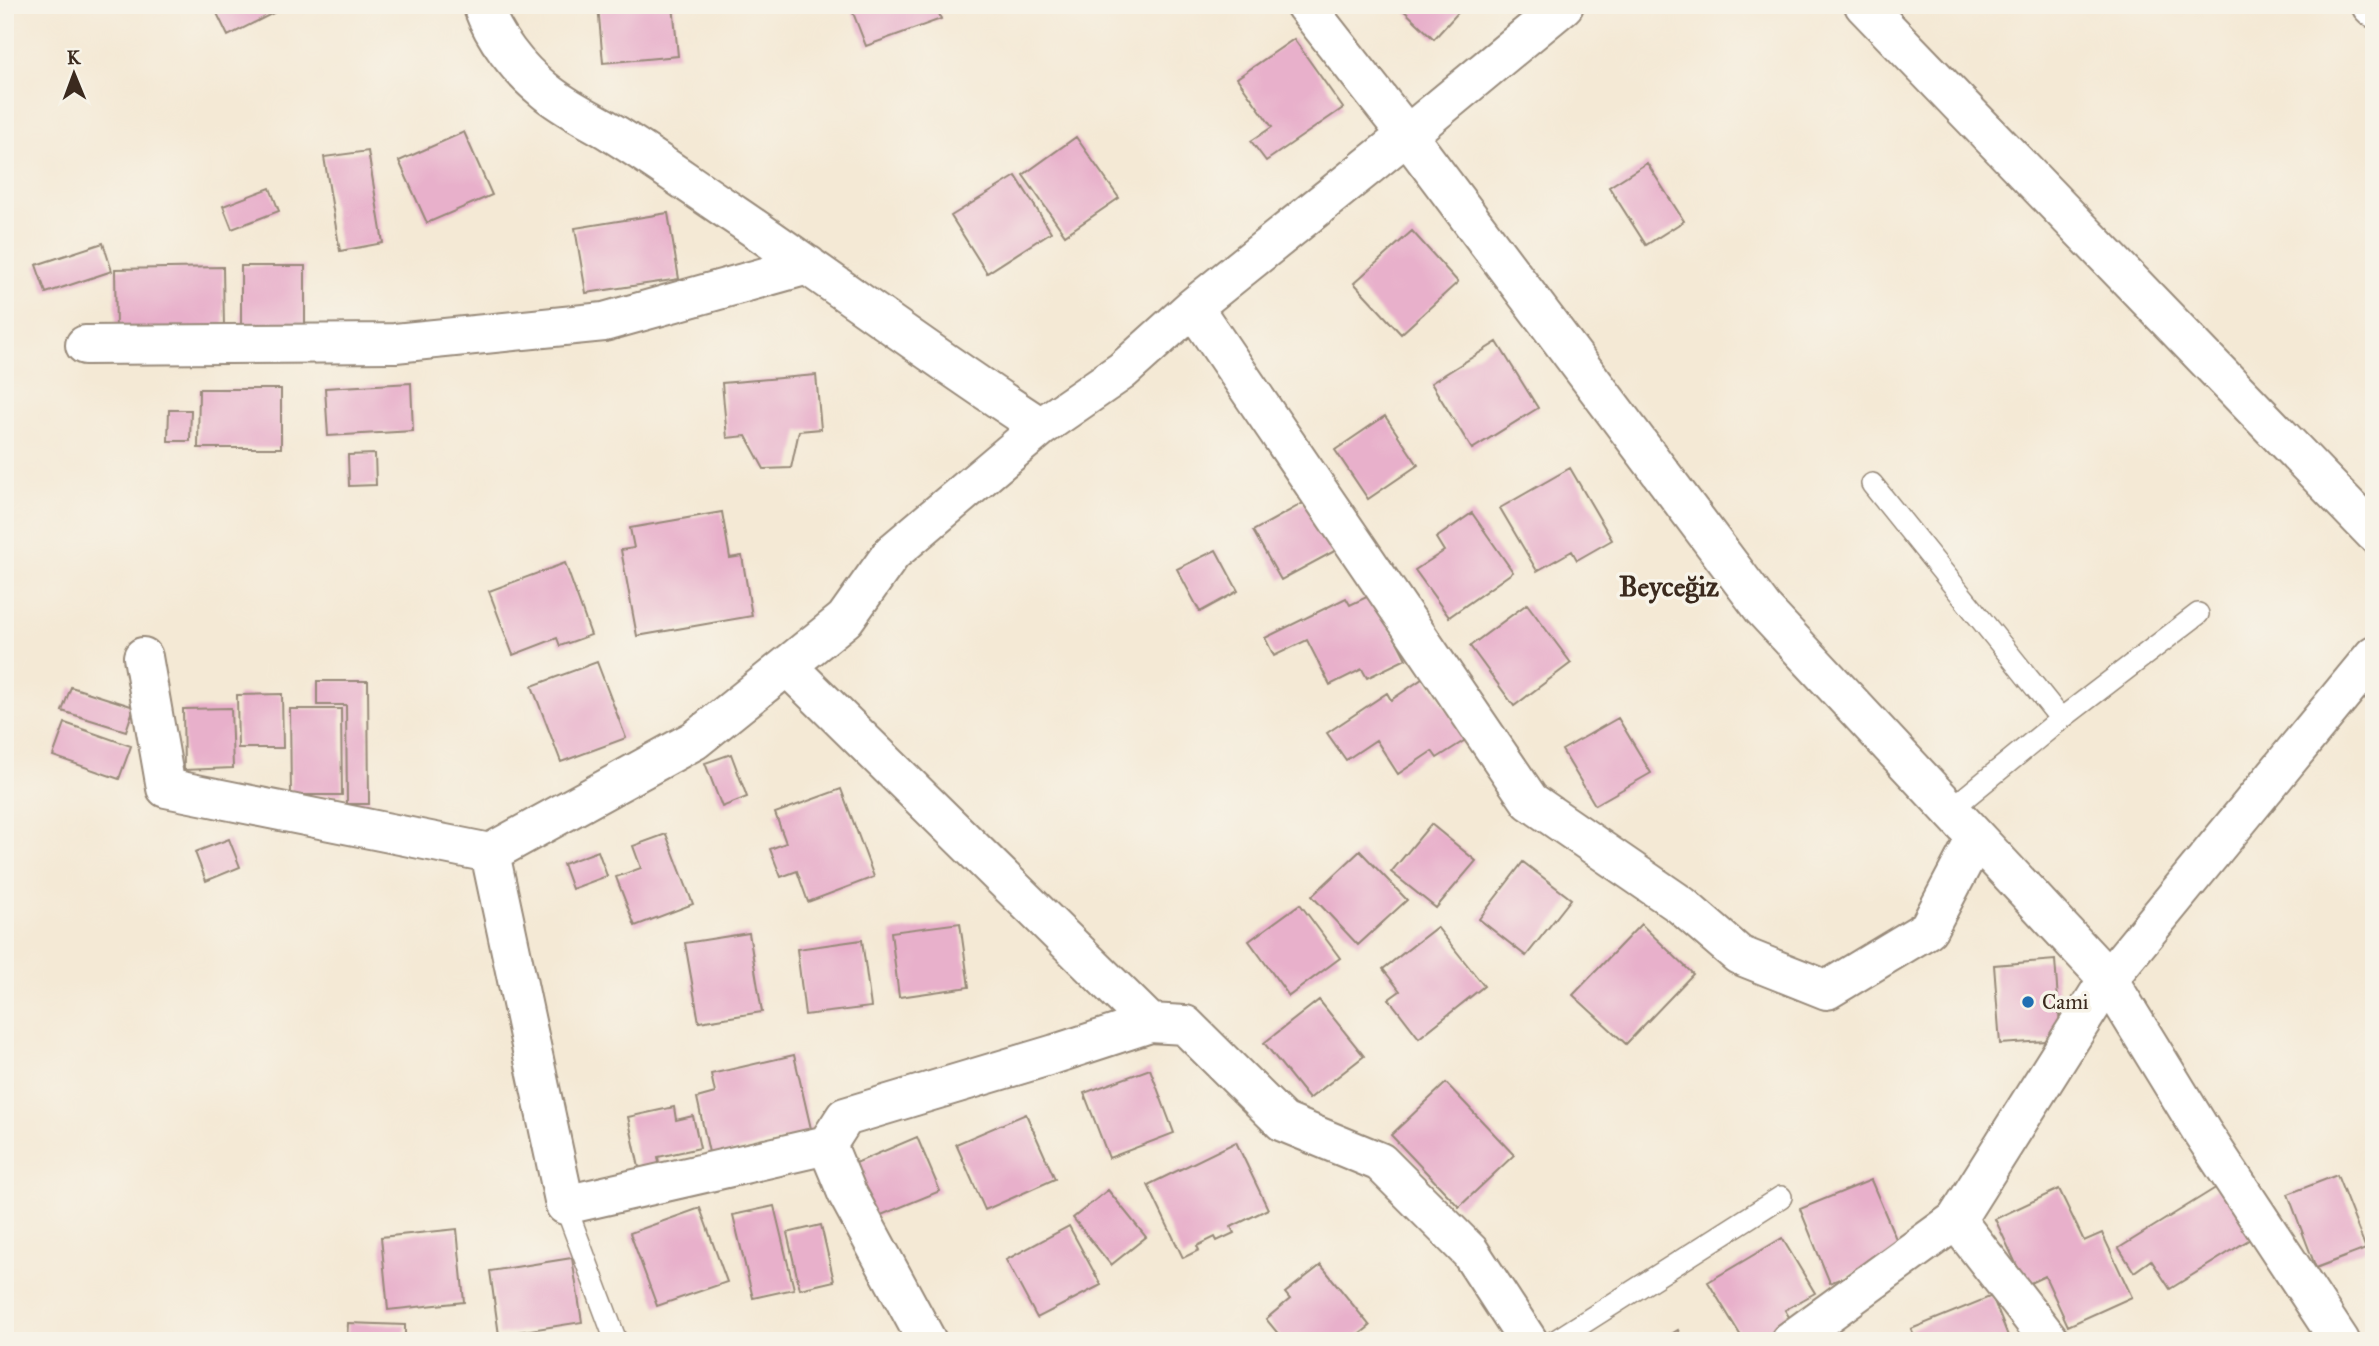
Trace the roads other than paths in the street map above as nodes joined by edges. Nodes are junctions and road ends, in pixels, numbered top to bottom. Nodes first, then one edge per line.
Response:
1 (482, 5) edge
2 (1305, 5) edge
3 (1564, 5) edge
4 (1864, 5) edge
5 (1407, 135) junction
6 (808, 265) junction
7 (1193, 307) junction
8 (85, 345) dead end
9 (1041, 427) junction
10 (1872, 484) dead end
11 (2374, 533) edge
12 (2198, 614) dead end
13 (2374, 655) edge
14 (143, 657) dead end
15 (787, 666) junction
16 (2061, 719) junction
17 (1950, 810) junction
18 (1976, 838) junction
19 (490, 853) junction
20 (2108, 979) junction
21 (1150, 1023) junction
22 (827, 1145) junction
23 (1781, 1197) dead end
24 (565, 1205) junction
25 (1956, 1220) junction
26 (616, 1341) edge
27 (927, 1341) edge
28 (1528, 1341) edge
29 (1555, 1341) edge
30 (1790, 1341) edge
31 (2050, 1341) edge
32 (2340, 1341) edge

1 - 6 street
2 - 5 street
3 - 5 street
4 - 11 street
5 - 7 street
5 - 17 street
6 - 8 street
6 - 9 street
7 - 9 street
7 - 18 street
9 - 15 street
10 - 16 lane
12 - 16 lane
13 - 20 street
14 - 19 street
15 - 19 street
15 - 21 street
16 - 17 lane
17 - 18 street
18 - 20 street
19 - 24 street
20 - 25 street
20 - 32 street
21 - 22 street
21 - 28 street
22 - 24 street
22 - 27 street
23 - 29 lane
24 - 26 lane
25 - 30 street
25 - 31 street

